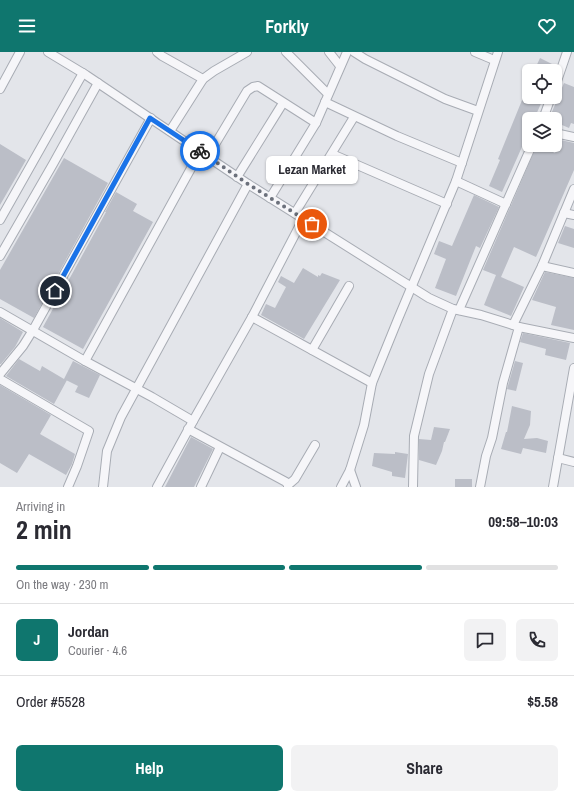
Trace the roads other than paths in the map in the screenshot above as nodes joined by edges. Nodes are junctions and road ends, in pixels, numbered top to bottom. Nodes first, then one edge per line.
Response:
1 (20, 52) edge
2 (48, 52) edge
3 (247, 52) edge
4 (286, 52) edge
5 (329, 52) edge
6 (347, 52) edge
7 (354, 52) edge
8 (475, 52) edge
9 (498, 52) edge
10 (567, 52) edge
11 (161, 53) edge
12 (494, 60) junction
13 (340, 66) junction
14 (562, 67) edge
15 (83, 73) junction
16 (202, 79) junction
17 (98, 83) junction
18 (0, 89) edge
19 (328, 94) junction
20 (325, 102) junction
21 (283, 103) junction
22 (478, 111) junction
23 (354, 117) junction
24 (150, 118) junction
25 (316, 123) junction
26 (170, 131) junction
27 (562, 134) edge
28 (574, 137) edge
29 (529, 152) edge
30 (204, 154) junction
31 (332, 154) junction
32 (462, 163) junction
33 (237, 176) junction
34 (456, 180) junction
35 (248, 184) junction
36 (574, 189) edge
37 (270, 198) junction
38 (447, 204) junction
39 (506, 204) junction
40 (294, 213) junction
41 (564, 213) junction
42 (574, 215) edge
43 (303, 219) junction
44 (0, 220) edge
45 (0, 256) edge
46 (542, 266) junction
47 (574, 274) edge
48 (349, 286) dead end
49 (412, 288) junction
50 (456, 309) junction
51 (0, 312) edge
52 (252, 317) junction
53 (516, 326) junction
54 (33, 330) junction
55 (574, 338) edge
56 (312, 350) junction
57 (85, 361) junction
58 (574, 368) edge
59 (0, 374) edge
60 (0, 379) edge
61 (372, 383) junction
62 (137, 388) junction
63 (193, 421) junction
64 (188, 429) junction
65 (315, 445) dead end
66 (220, 447) junction
67 (558, 458) junction
68 (574, 462) edge
69 (350, 470) junction
70 (288, 486) edge
71 (68, 487) edge
72 (102, 487) edge
73 (157, 487) edge
74 (201, 487) edge
75 (341, 487) edge
76 (356, 487) edge
77 (413, 487) edge
78 (480, 487) edge
79 (553, 487) edge

1 - 18 street
2 - 15 street
3 - 16 street
4 - 19 street
5 - 13 street
6 - 13 street
7 - 22 street
8 - 12 street
9 - 12 street
10 - 14 street
11 - 16 street
12 - 22 street
13 - 19 street
15 - 17 street
15 - 44 street
16 - 26 street
17 - 24 street
17 - 45 street
19 - 20 street
20 - 23 street
20 - 25 street
21 - 25 street
21 - 30 street
21 - 33 street
22 - 32 street
23 - 31 street
23 - 32 street
24 - 26 street
24 - 54 street
25 - 37 street
26 - 30 street
27 - 28 street
29 - 39 street
30 - 33 street
30 - 57 street
31 - 38 street
31 - 40 street
32 - 34 street
33 - 35 street
34 - 38 street
34 - 39 street
35 - 37 street
35 - 62 street
36 - 41 street
37 - 40 street
38 - 49 street
39 - 50 street
40 - 43 street
41 - 42 street
41 - 46 street
43 - 49 street
43 - 52 street
46 - 47 street
46 - 53 street
48 - 56 street
49 - 50 street
49 - 61 street
50 - 53 street
50 - 77 street
51 - 54 street
52 - 56 street
52 - 63 street
53 - 55 street
53 - 78 street
54 - 57 street
54 - 59 street
56 - 61 street
57 - 62 street
58 - 67 street
60 - 71 street
61 - 69 street
62 - 63 street
62 - 72 street
63 - 64 street
64 - 66 street
64 - 73 street
65 - 70 street
66 - 70 street
66 - 74 street
67 - 68 street
67 - 79 street
69 - 75 street
69 - 76 street

